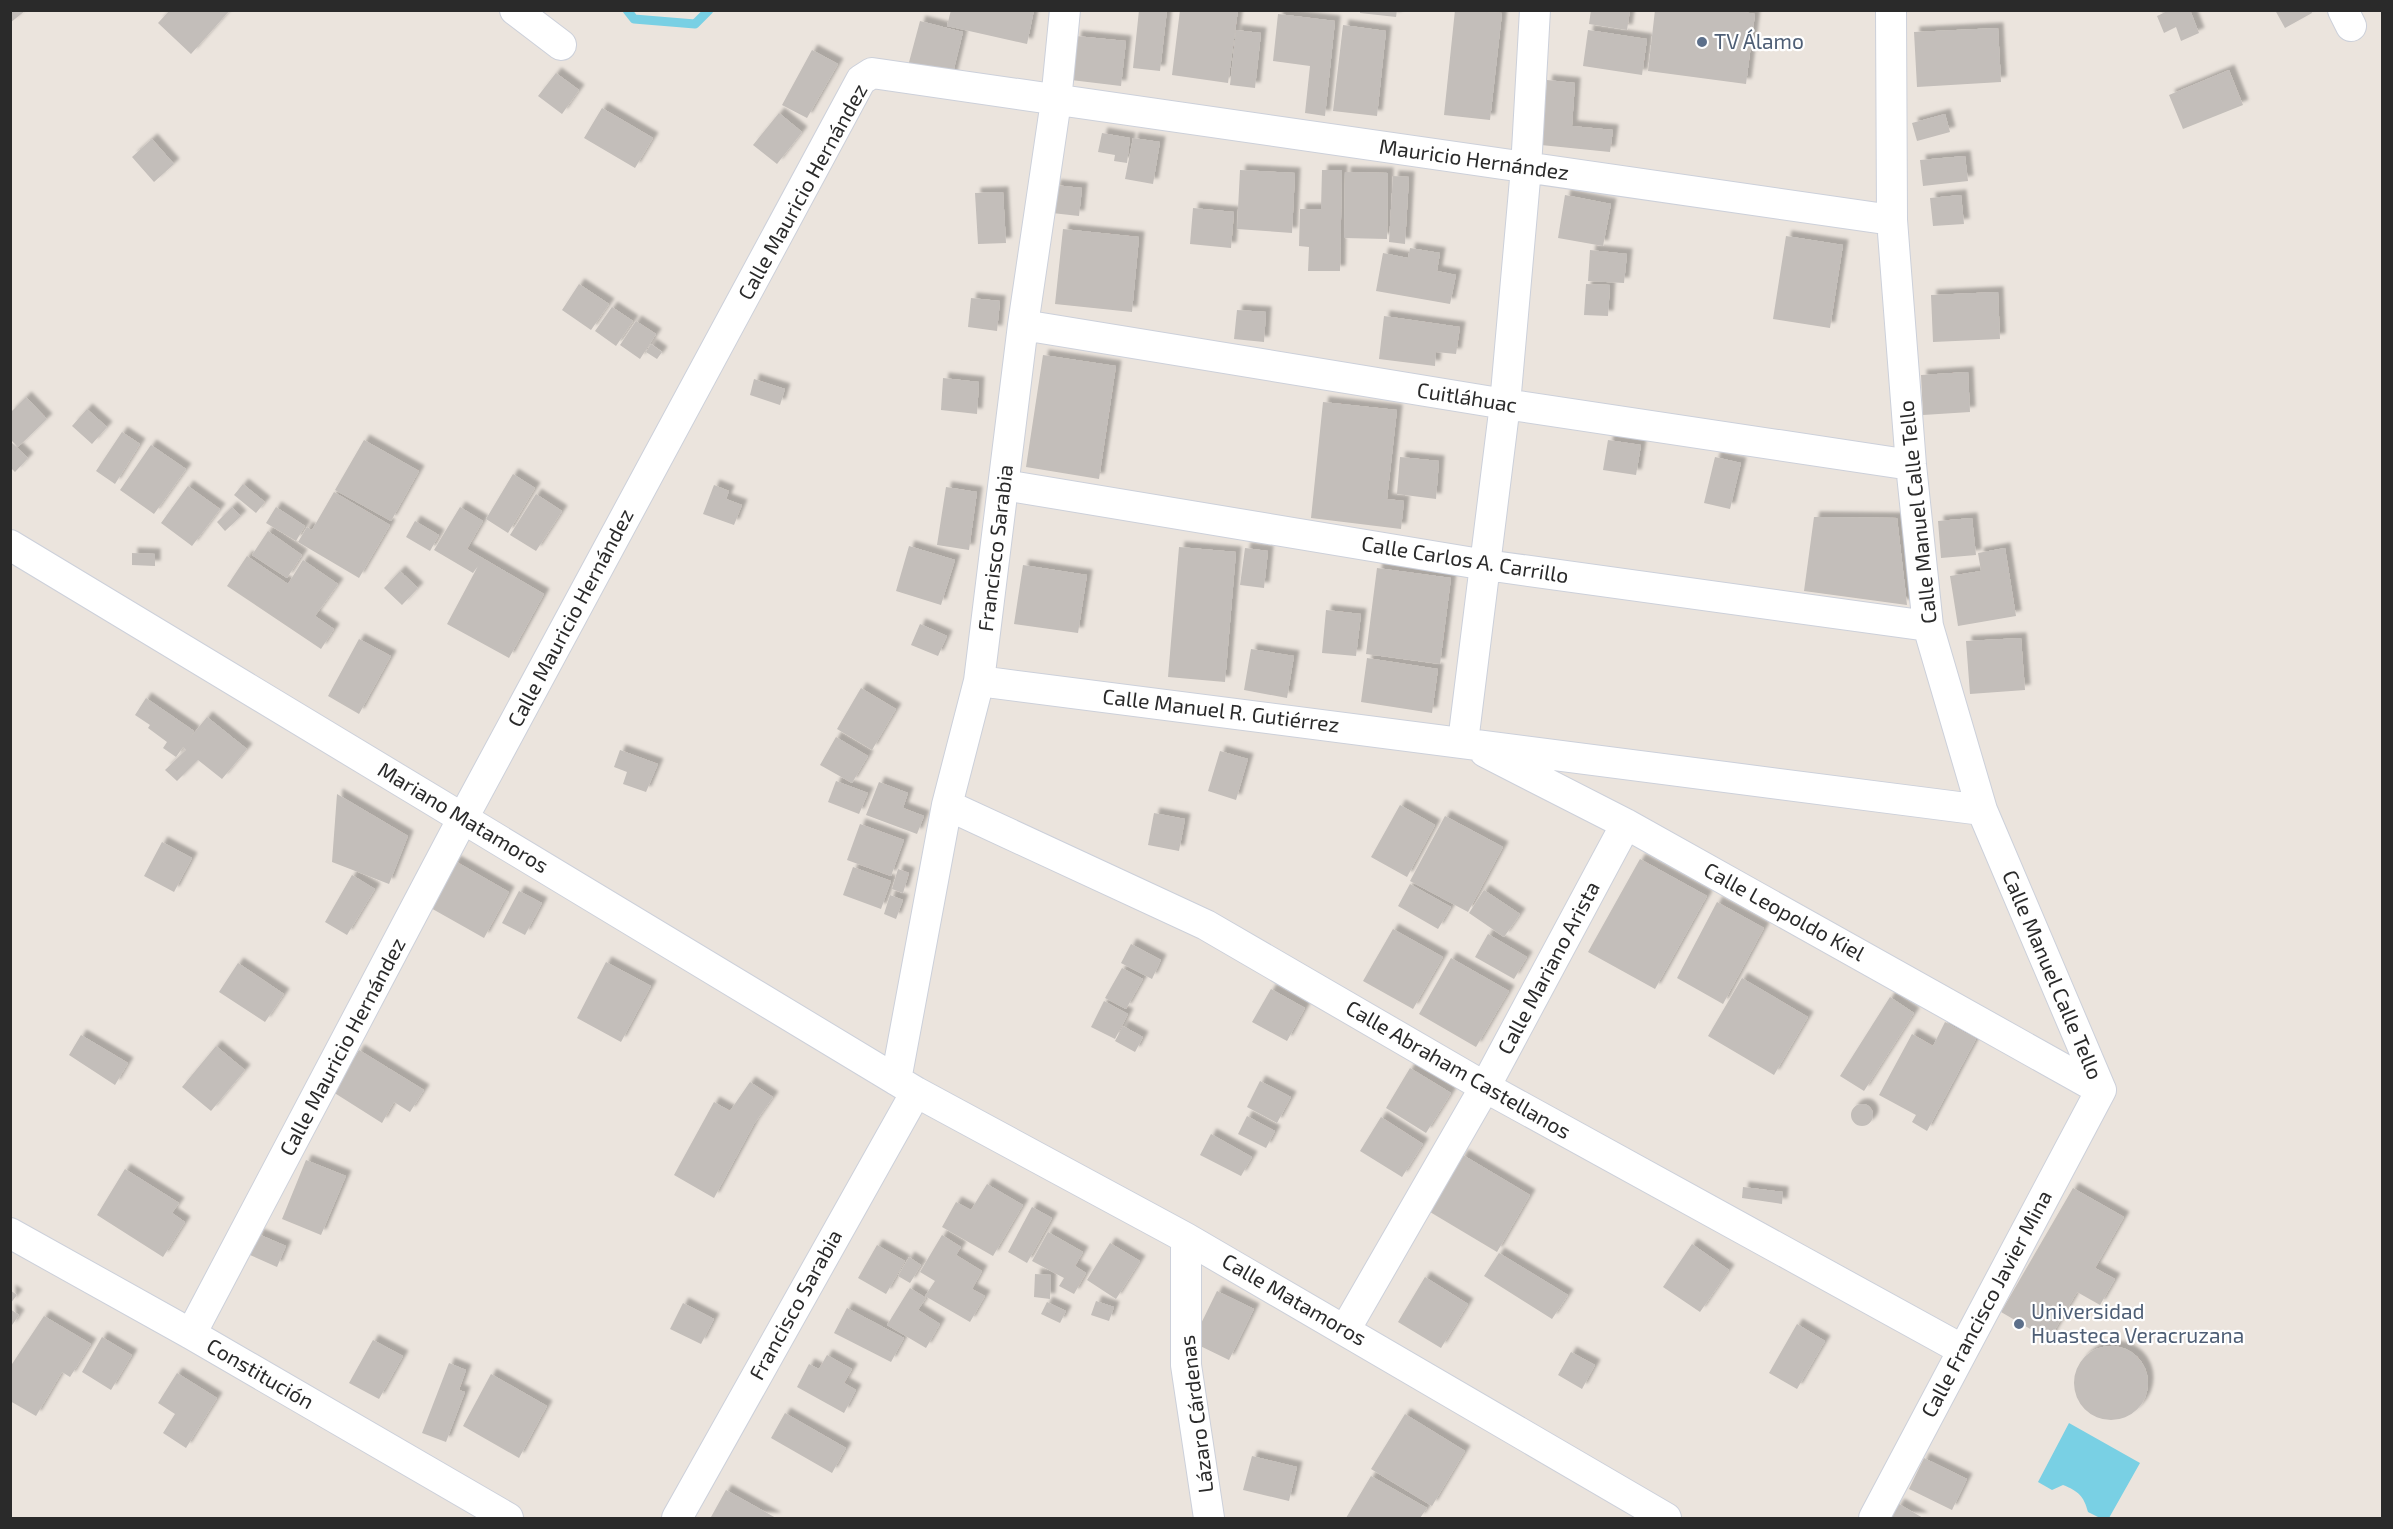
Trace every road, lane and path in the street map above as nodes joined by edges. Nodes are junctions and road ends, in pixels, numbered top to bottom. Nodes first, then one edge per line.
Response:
1 (515, 10) edge
2 (1065, 10) edge
3 (1535, 10) edge
4 (1891, 10) edge
5 (561, 45) dead end
6 (1056, 101) junction
7 (1526, 168) junction
8 (1892, 220) junction
9 (1023, 326) junction
10 (1505, 404) junction
11 (1911, 465) junction
12 (1004, 485) junction
13 (11, 547) edge
14 (1486, 565) junction
15 (1928, 626) junction
16 (979, 681) junction
17 (1463, 742) junction
18 (947, 805) junction
19 (1982, 810) junction
20 (464, 818) junction
21 (1626, 824) junction
22 (906, 1086) junction
23 (1485, 1087) junction
24 (2101, 1090) junction
25 (10, 1233) edge
26 (1186, 1238) junction
27 (1345, 1330) junction
28 (191, 1334) junction
29 (1963, 1350) junction
30 (508, 1518) edge
31 (677, 1518) edge
32 (1209, 1518) edge
33 (1666, 1518) edge
34 (1874, 1518) edge

1 - 5 street
2 - 6 street, Francisco Sarabia
3 - 7 street
4 - 8 street, Calle Manuel Calle Tello
6 - 7 street, Mauricio Hernández
6 - 9 street, Francisco Sarabia
6 - 20 street, Calle Mauricio Hernández
7 - 8 street, Mauricio Hernández
7 - 10 street
8 - 11 street, Calle Manuel Calle Tello
9 - 10 street, Cuitláhuac
9 - 12 street, Francisco Sarabia
10 - 11 street, Cuitláhuac
10 - 14 street
11 - 15 street, Calle Manuel Calle Tello
12 - 14 street, Calle Carlos A. Carrillo
12 - 16 street, Francisco Sarabia
13 - 20 street, Mariano Matamoros
14 - 15 street, Calle Carlos A. Carrillo
14 - 17 street
15 - 19 street, Calle Manuel Calle Tello
16 - 17 street, Calle Manuel R. Gutiérrez
16 - 18 street, Francisco Sarabia
17 - 19 street, Calle Manuel R. Gutiérrez
17 - 21 street, Calle Leopoldo Kiel
18 - 22 street, Francisco Sarabia
18 - 23 street, Calle Abraham Castellanos
19 - 24 street, Calle Manuel Calle Tello
20 - 22 street, Mariano Matamoros
20 - 28 street, Calle Mauricio Hernández
21 - 23 street, Calle Mariano Arista
21 - 24 street, Calle Leopoldo Kiel
22 - 26 street, Calle Matamoros
22 - 31 street, Francisco Sarabia
23 - 27 street, Calle Mariano Arista
23 - 29 street, Calle Abraham Castellanos
24 - 29 street, Calle Francisco Javier Mina
25 - 28 street, Constitución
26 - 27 street, Calle Matamoros
26 - 32 street, Lázaro Cárdenas
27 - 33 street, Calle Matamoros
28 - 30 street, Constitución
29 - 34 street, Calle Francisco Javier Mina

